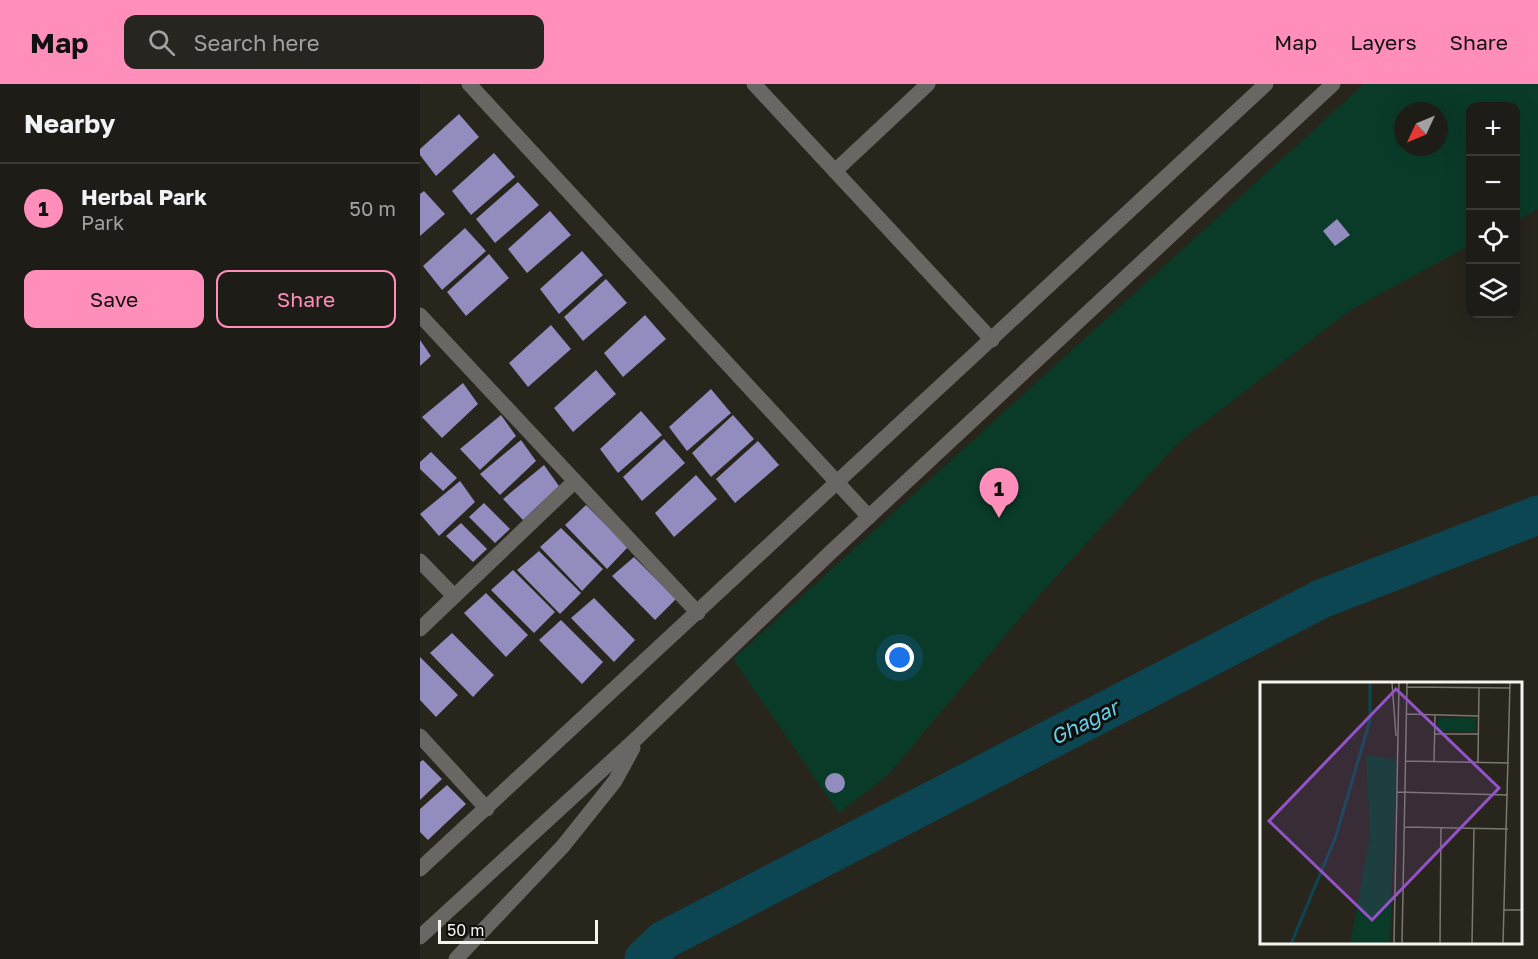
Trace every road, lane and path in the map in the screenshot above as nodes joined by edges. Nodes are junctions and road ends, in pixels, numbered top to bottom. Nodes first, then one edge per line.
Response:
1 (470, 84) edge
2 (754, 84) edge
3 (928, 84) edge
4 (1266, 84) edge
5 (1333, 84) edge
6 (835, 171) junction
7 (420, 315) edge
8 (992, 340) junction
9 (575, 481) junction
10 (838, 483) junction
11 (869, 517) junction
12 (420, 561) edge
13 (454, 596) junction
14 (698, 613) junction
15 (420, 628) edge
16 (420, 736) edge
17 (639, 737) junction
18 (487, 809) junction
19 (420, 869) edge
20 (420, 937) edge
21 (456, 959) edge

1 - 10 street
2 - 6 street
3 - 6 street
4 - 8 street
5 - 11 street
6 - 8 street
7 - 9 street
8 - 10 street
9 - 13 street
9 - 14 street
10 - 11 street
10 - 14 street
11 - 17 street
12 - 13 street
13 - 15 street
14 - 18 street
16 - 18 street
17 - 20 street
17 - 21 street
18 - 19 street

